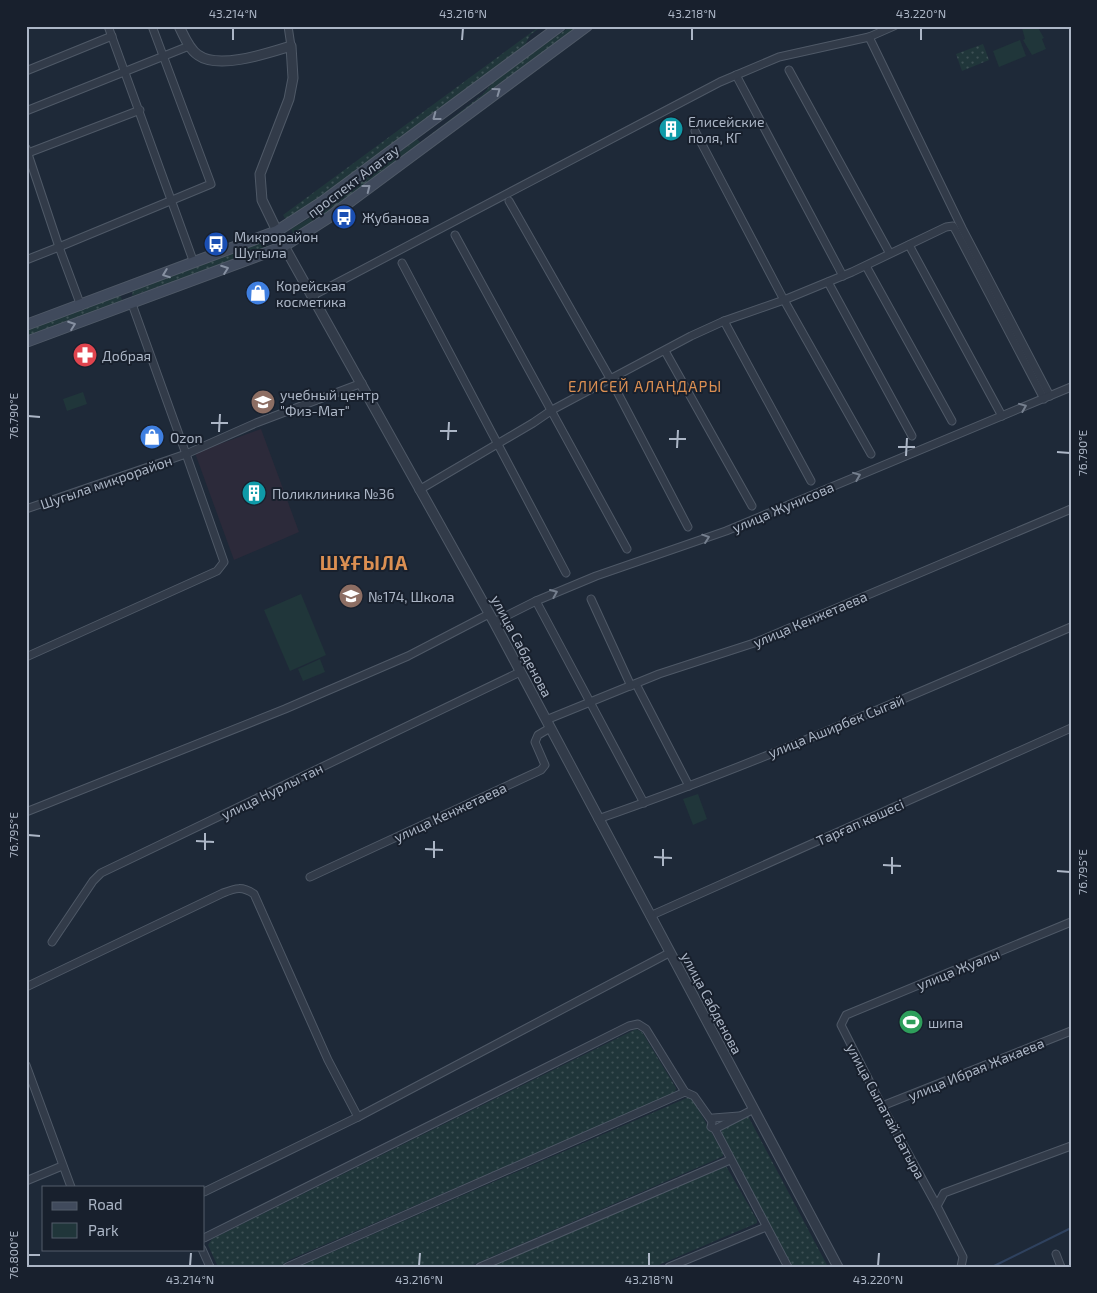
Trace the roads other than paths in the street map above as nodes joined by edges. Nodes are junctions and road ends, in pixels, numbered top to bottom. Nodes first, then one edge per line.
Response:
1 (108, 26) edge
2 (152, 26) edge
3 (179, 26) edge
4 (288, 26) edge
5 (560, 26) edge
6 (587, 26) edge
7 (894, 26) edge
8 (112, 36) junction
9 (869, 37) junction
10 (189, 46) junction
11 (290, 46) junction
12 (164, 57) junction
13 (789, 70) dead end
14 (26, 71) edge
15 (126, 72) junction
16 (736, 74) junction
17 (140, 110) junction
18 (26, 111) edge
19 (416, 132) junction
20 (695, 132) dead end
21 (426, 144) junction
22 (27, 150) edge
23 (172, 201) junction
24 (510, 201) dead end
25 (277, 232) junction
26 (456, 235) dead end
27 (909, 244) junction
28 (284, 246) junction
29 (60, 247) junction
30 (890, 252) junction
31 (26, 260) edge
32 (194, 263) junction
33 (402, 263) dead end
34 (866, 266) junction
35 (843, 276) junction
36 (828, 282) junction
37 (126, 289) junction
38 (312, 296) junction
39 (784, 300) junction
40 (132, 304) junction
41 (81, 306) junction
42 (724, 321) junction
43 (26, 325) edge
44 (26, 342) edge
45 (665, 350) junction
46 (611, 380) junction
47 (362, 383) junction
48 (1071, 388) edge
49 (1047, 398) junction
50 (552, 410) junction
51 (1002, 416) junction
52 (952, 421) dead end
53 (912, 436) dead end
54 (496, 443) junction
55 (186, 454) junction
56 (871, 454) dead end
57 (811, 481) dead end
58 (419, 490) junction
59 (752, 506) dead end
60 (1071, 509) edge
61 (26, 510) edge
62 (688, 527) dead end
63 (627, 549) dead end
64 (566, 572) dead end
65 (591, 599) dead end
66 (536, 601) junction
67 (492, 618) junction
68 (1071, 627) edge
69 (26, 657) edge
70 (520, 672) junction
71 (634, 685) junction
72 (589, 703) junction
73 (548, 724) junction
74 (1071, 728) edge
75 (689, 786) junction
76 (644, 803) junction
77 (26, 812) edge
78 (598, 819) junction
79 (310, 877) dead end
80 (650, 916) junction
81 (1071, 922) edge
82 (52, 942) dead end
83 (669, 953) junction
84 (26, 988) edge
85 (846, 1015) joint
86 (1071, 1031) edge
87 (26, 1065) edge
88 (685, 1092) junction
89 (882, 1106) junction
90 (754, 1109) junction
91 (739, 1116) junction
92 (358, 1117) junction
93 (711, 1120) junction
94 (715, 1129) junction
95 (1071, 1146) edge
96 (730, 1160) junction
97 (62, 1166) junction
98 (26, 1181) edge
99 (71, 1186) edge
100 (205, 1192) edge
101 (937, 1206) junction
102 (766, 1227) junction
103 (205, 1238) edge
104 (202, 1250) edge
105 (1056, 1254) dead end
106 (210, 1267) edge
107 (287, 1267) edge
108 (480, 1267) edge
109 (669, 1267) edge
110 (788, 1267) edge
111 (838, 1267) edge
112 (961, 1267) edge
113 (1061, 1267) edge

1 - 8 street
2 - 12 street
3 - 10 street
4 - 11 street, улица Сабденова
5 -> 19 main road, проспект Алатау
21 -> 6 main road, проспект Алатау
7 - 9 street
8 - 14 street
8 - 15 street
9 - 16 street
9 - 49 street
10 - 11 street
10 - 12 street
11 - 25 street, улица Сабденова
12 - 15 street
12 - 23 street
13 - 30 street
15 - 17 street
15 - 18 street
16 - 35 street
16 - 38 street
17 - 22 street
17 - 23 street
19 - 21 main road
19 - 25 main road, проспект Алатау
20 - 39 street
28 -> 21 main road, проспект Алатау
22 - 29 street
23 - 29 street
23 - 32 street
24 - 46 street
25 - 28 main road, улица Сабденова
25 - 32 main road, проспект Алатау
26 - 50 street
27 - 30 street
27 - 49 street
27 - 51 street
28 - 38 street, улица Сабденова
40 -> 28 main road, проспект Алатау
29 - 31 street
29 - 41 street
30 - 34 street
32 -> 37 main road, проспект Алатау
33 - 54 street
34 - 35 street
34 - 52 street
35 - 36 street
36 - 39 street
36 - 53 street
37 - 40 main road
37 - 41 main road, проспект Алатау
38 - 47 street, улица Сабденова
39 - 42 street
39 - 56 street
44 -> 40 main road, проспект Алатау
40 - 55 street, Шугыла микрорайон
41 - 43 main road, проспект Алатау
42 - 45 street
42 - 57 street
45 - 46 street
45 - 59 street
46 - 50 street
46 - 62 street
47 - 55 street, Шугыла микрорайон
47 - 58 street, улица Сабденова
48 - 49 street, улица Жунисова
51 -> 49 street, улица Жунисова
50 - 54 street
50 - 63 street
66 -> 51 street, улица Жунисова
54 - 58 street
54 - 64 street
55 - 61 street, Шугыла микрорайон
55 - 69 street
58 - 67 street, улица Сабденова
60 - 71 street, улица Кенжетаева
65 - 71 street
66 - 67 street, улица Жунисова
66 - 72 street
67 - 70 street, улица Сабденова
67 - 77 street, улица Жунисова
68 - 75 street, улица Аширбек Сыгай
70 - 73 street, улица Сабденова
70 - 82 street, улица Нурлы тан
71 - 72 street, улица Кенжетаева
71 - 75 street
72 - 73 street, улица Кенжетаева
72 - 76 street
73 - 78 street, улица Сабденова
73 - 79 street, улица Кенжетаева
74 - 80 street, Тарғап көшесі
75 - 76 street, улица Аширбек Сыгай
76 - 78 street, улица Аширбек Сыгай
78 - 80 street, улица Сабденова
80 - 83 street, улица Сабденова
81 - 85 street, улица Жуалы
83 - 90 street, улица Сабденова
83 - 92 street
84 - 92 street
85 - 89 street, улица Сыпатай Батыра
86 - 89 street, улица Ибрая Жакаева
87 - 97 street
88 - 93 street
88 - 103 street
88 - 107 street
89 - 101 street, улица Сыпатай Батыра
90 - 91 street
90 - 111 street, улица Сабденова
91 - 93 street
91 - 94 street
92 - 100 street
93 - 94 street
94 - 96 street
95 - 101 street
96 - 102 street
96 - 108 street
97 - 98 street
97 - 99 street
101 - 112 street, улица Сыпатай Батыра
102 - 109 street
102 - 110 street
104 - 106 street
105 - 113 street

